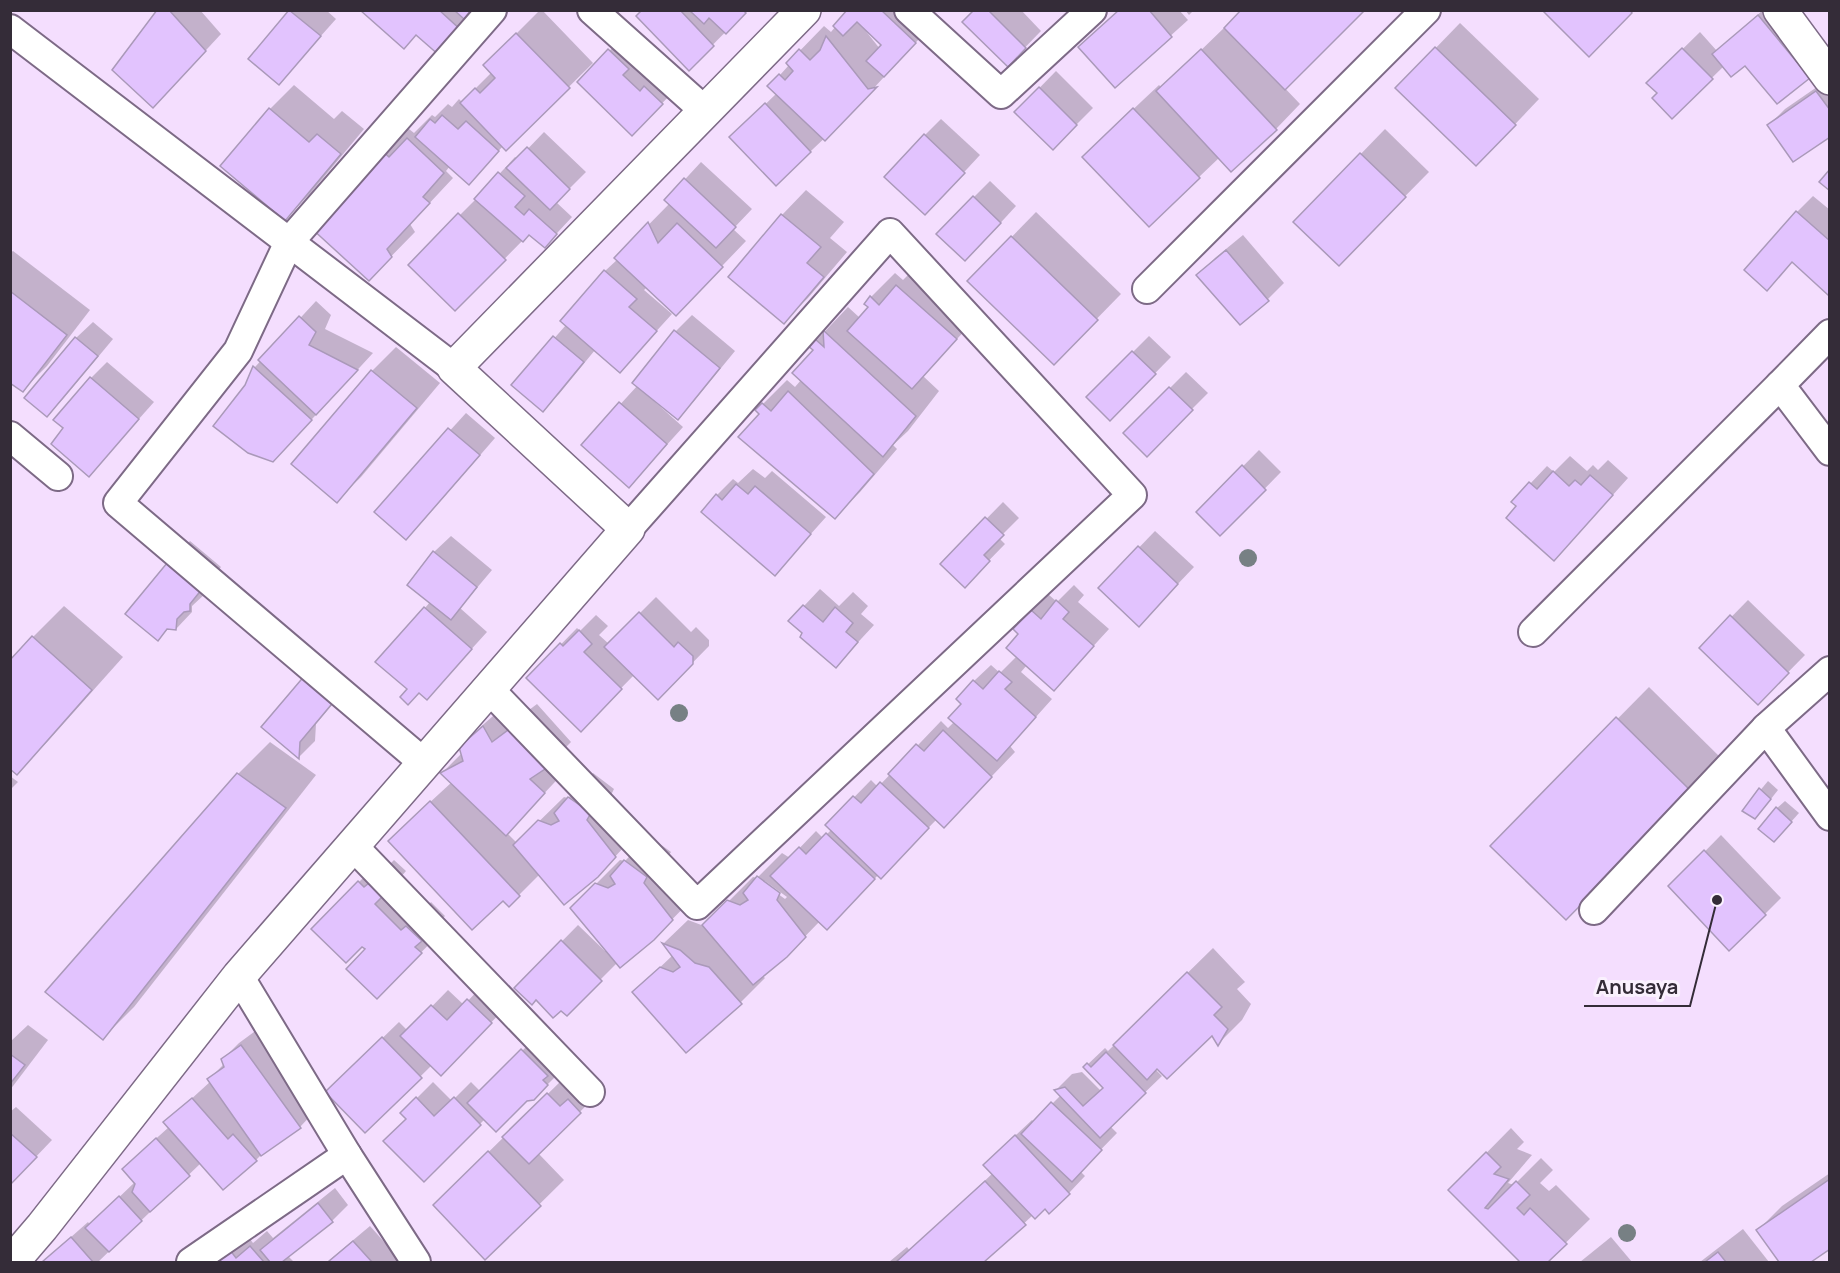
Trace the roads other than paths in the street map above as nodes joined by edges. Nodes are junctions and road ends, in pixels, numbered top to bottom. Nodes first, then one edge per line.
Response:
1 (492, 10) edge
2 (592, 10) edge
3 (804, 10) edge
4 (909, 10) edge
5 (1092, 10) edge
6 (1426, 10) edge
7 (1780, 10) edge
8 (10, 29) edge
9 (1830, 78) edge
10 (705, 111) junction
11 (289, 242) junction
12 (1147, 289) dead end
13 (1830, 333) edge
14 (454, 368) junction
15 (1780, 385) junction
16 (10, 436) edge
17 (1830, 451) edge
18 (58, 476) dead end
19 (628, 529) junction
20 (1533, 632) dead end
21 (1830, 671) edge
22 (489, 689) junction
23 (1766, 728) junction
24 (424, 764) junction
25 (1830, 816) edge
26 (353, 846) junction
27 (1594, 910) dead end
28 (239, 976) junction
29 (590, 1092) dead end
30 (346, 1155) junction
31 (13, 1256) edge
32 (191, 1263) edge
33 (416, 1263) edge

1 - 11 street
2 - 10 street
3 - 10 street
4 - 5 street
6 - 12 street
7 - 9 street
8 - 11 street
10 - 14 street
11 - 14 street
11 - 24 street
13 - 15 street
14 - 19 street
15 - 17 street
15 - 20 street
16 - 18 street
19 - 22 street
19 - 22 street
21 - 23 street
22 - 24 street
23 - 25 street
23 - 27 street
24 - 26 street
26 - 28 street
26 - 29 street
28 - 30 street
28 - 31 street
30 - 32 street
30 - 33 street

